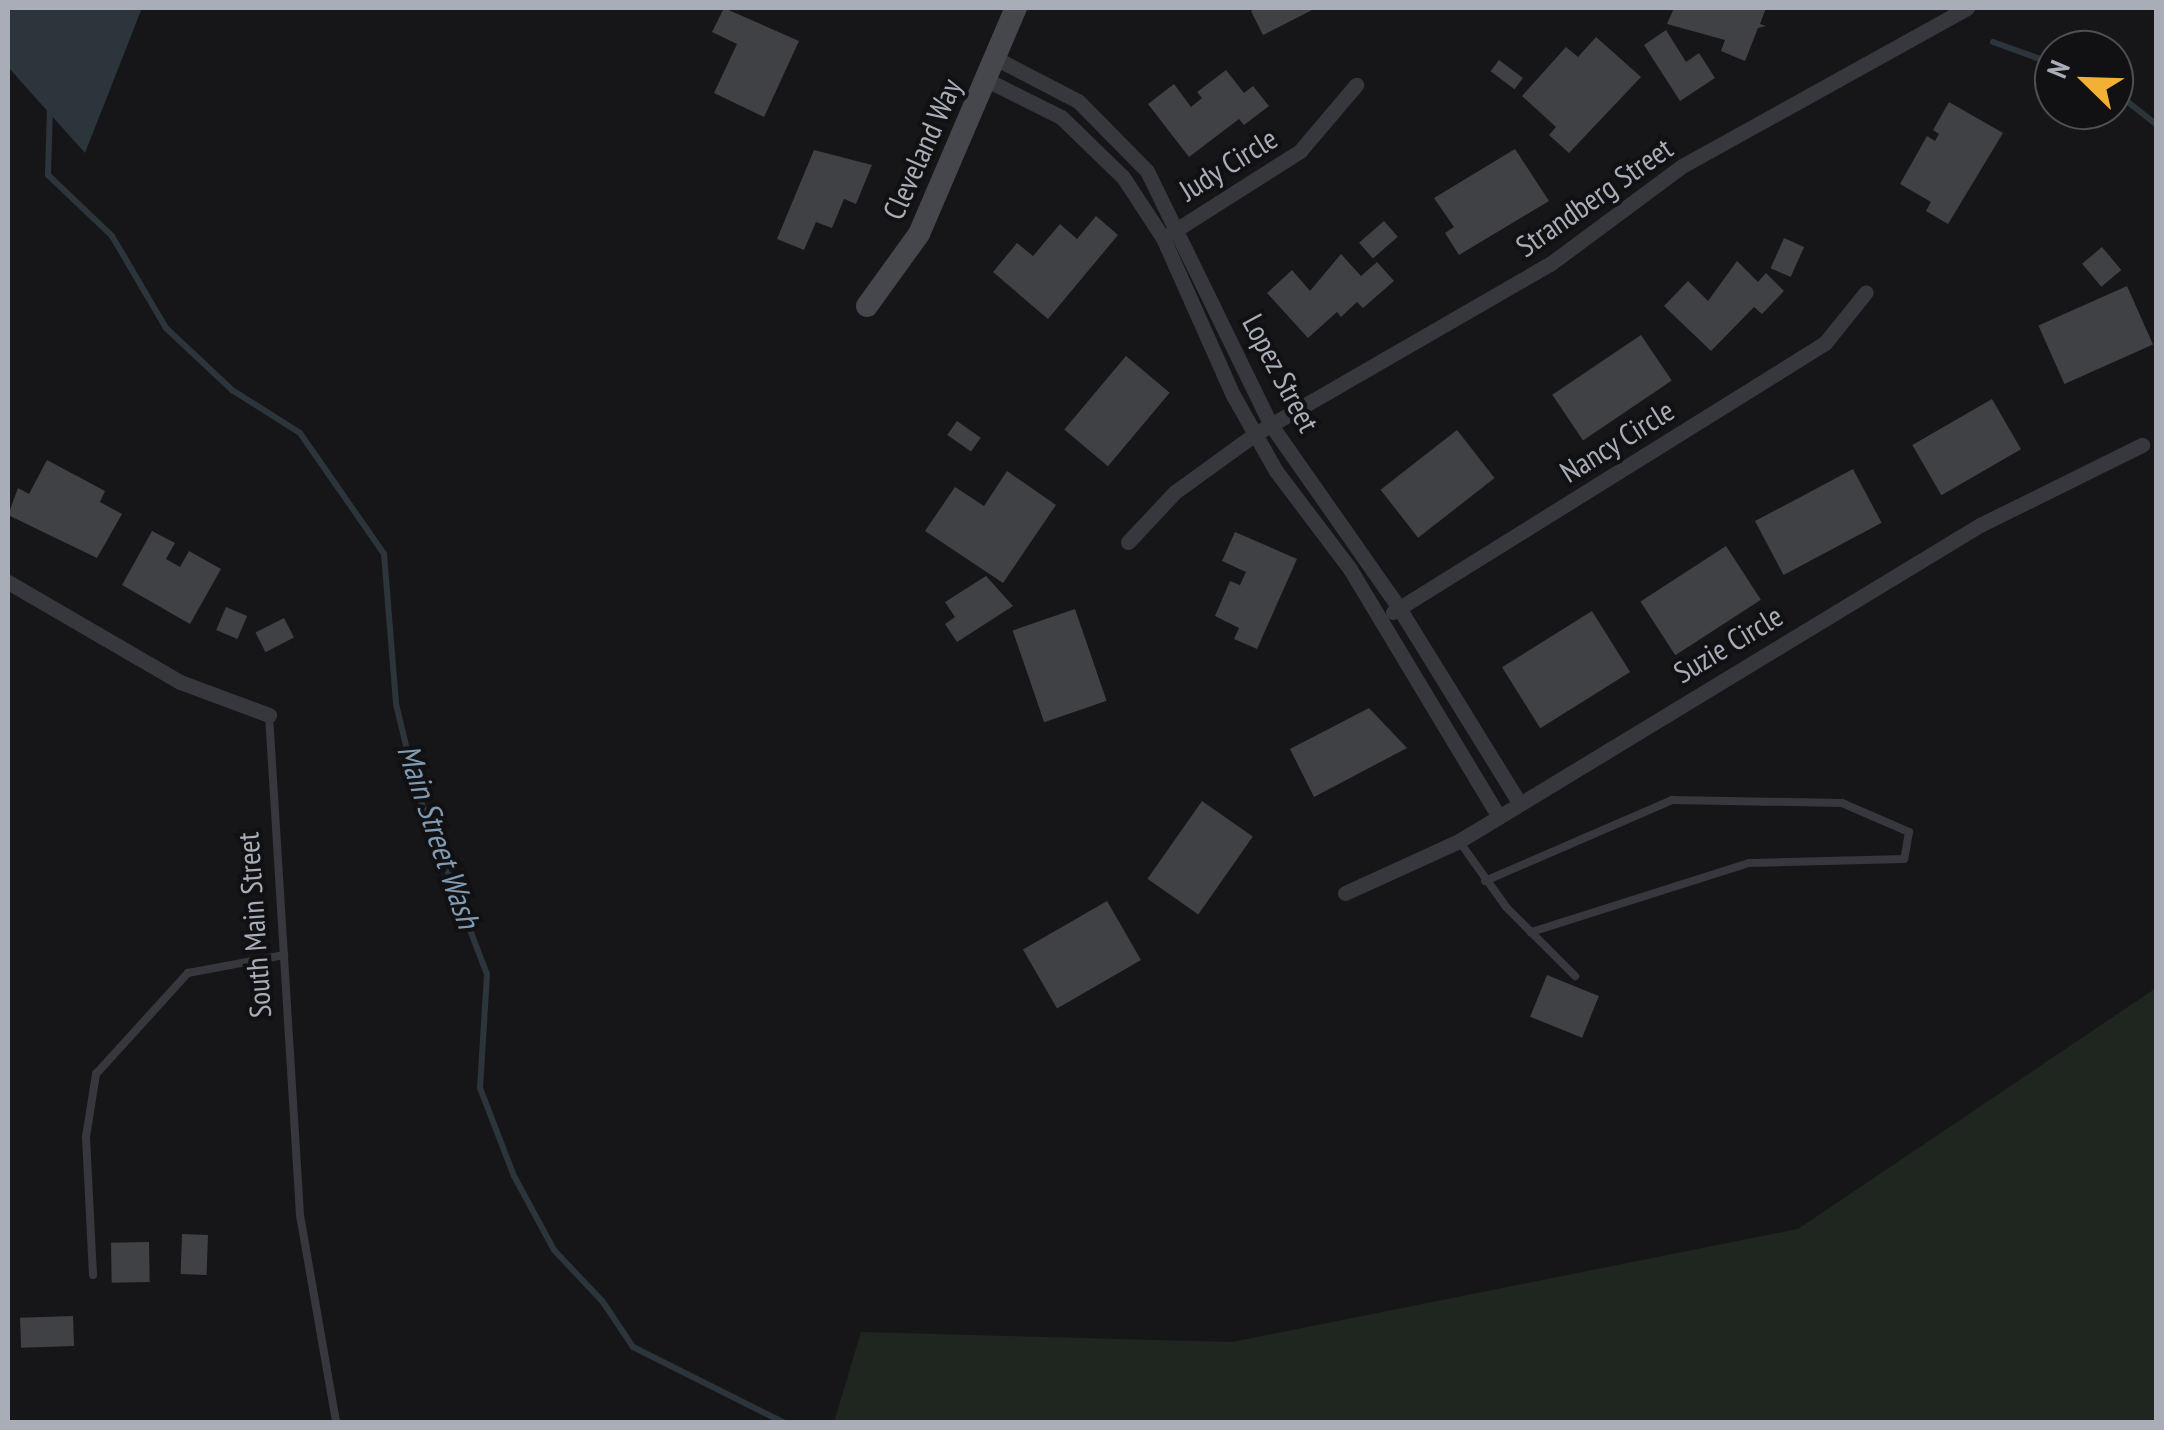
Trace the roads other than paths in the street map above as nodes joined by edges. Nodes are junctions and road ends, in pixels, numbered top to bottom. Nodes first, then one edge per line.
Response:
1 (1016, 8) edge
2 (1967, 8) edge
3 (990, 68) junction
4 (1356, 85) dead end
5 (1179, 228) junction
6 (1163, 238) junction
7 (1866, 292) dead end
8 (867, 306) dead end
9 (1272, 425) junction
10 (1255, 434) junction
11 (2142, 445) dead end
12 (1128, 542) dead end
13 (8, 582) edge
14 (1399, 608) junction
15 (1381, 619) junction
16 (269, 714) joint
17 (1520, 804) junction
18 (1499, 817) junction
19 (1459, 841) junction
20 (1485, 881) junction
21 (1345, 893) dead end
22 (1531, 932) junction
23 (284, 955) junction
24 (1575, 976) dead end
25 (93, 1275) dead end
26 (336, 1422) edge

1 - 3 street, Cleveland Way
2 - 9 street, Strandberg Street
3 - 5 street, Lopez Street
3 - 6 street, Lopez Street
3 - 8 street, Cleveland Way
4 - 5 street, Judy Circle
5 - 6 street, Judy Circle
5 - 9 street, Lopez Street
6 - 10 street, Lopez Street
7 - 14 street, Nancy Circle
9 - 10 street, Strandberg Street
9 - 14 street, Lopez Street
10 - 12 street, Strandberg Street
10 - 15 street, Lopez Street
11 - 17 street, Suzie Circle
13 - 16 street, South Main Street
14 - 15 street, Nancy Circle
14 - 17 street, Lopez Street
15 - 18 street, Lopez Street
16 - 23 lane, South Main Street
17 - 18 street, Suzie Circle
18 - 19 street, Suzie Circle
19 - 20 lane
19 - 21 street, Suzie Circle
20 - 22 lane
20 - 22 lane
22 - 24 lane
23 - 25 lane
23 - 26 lane, South Main Street

